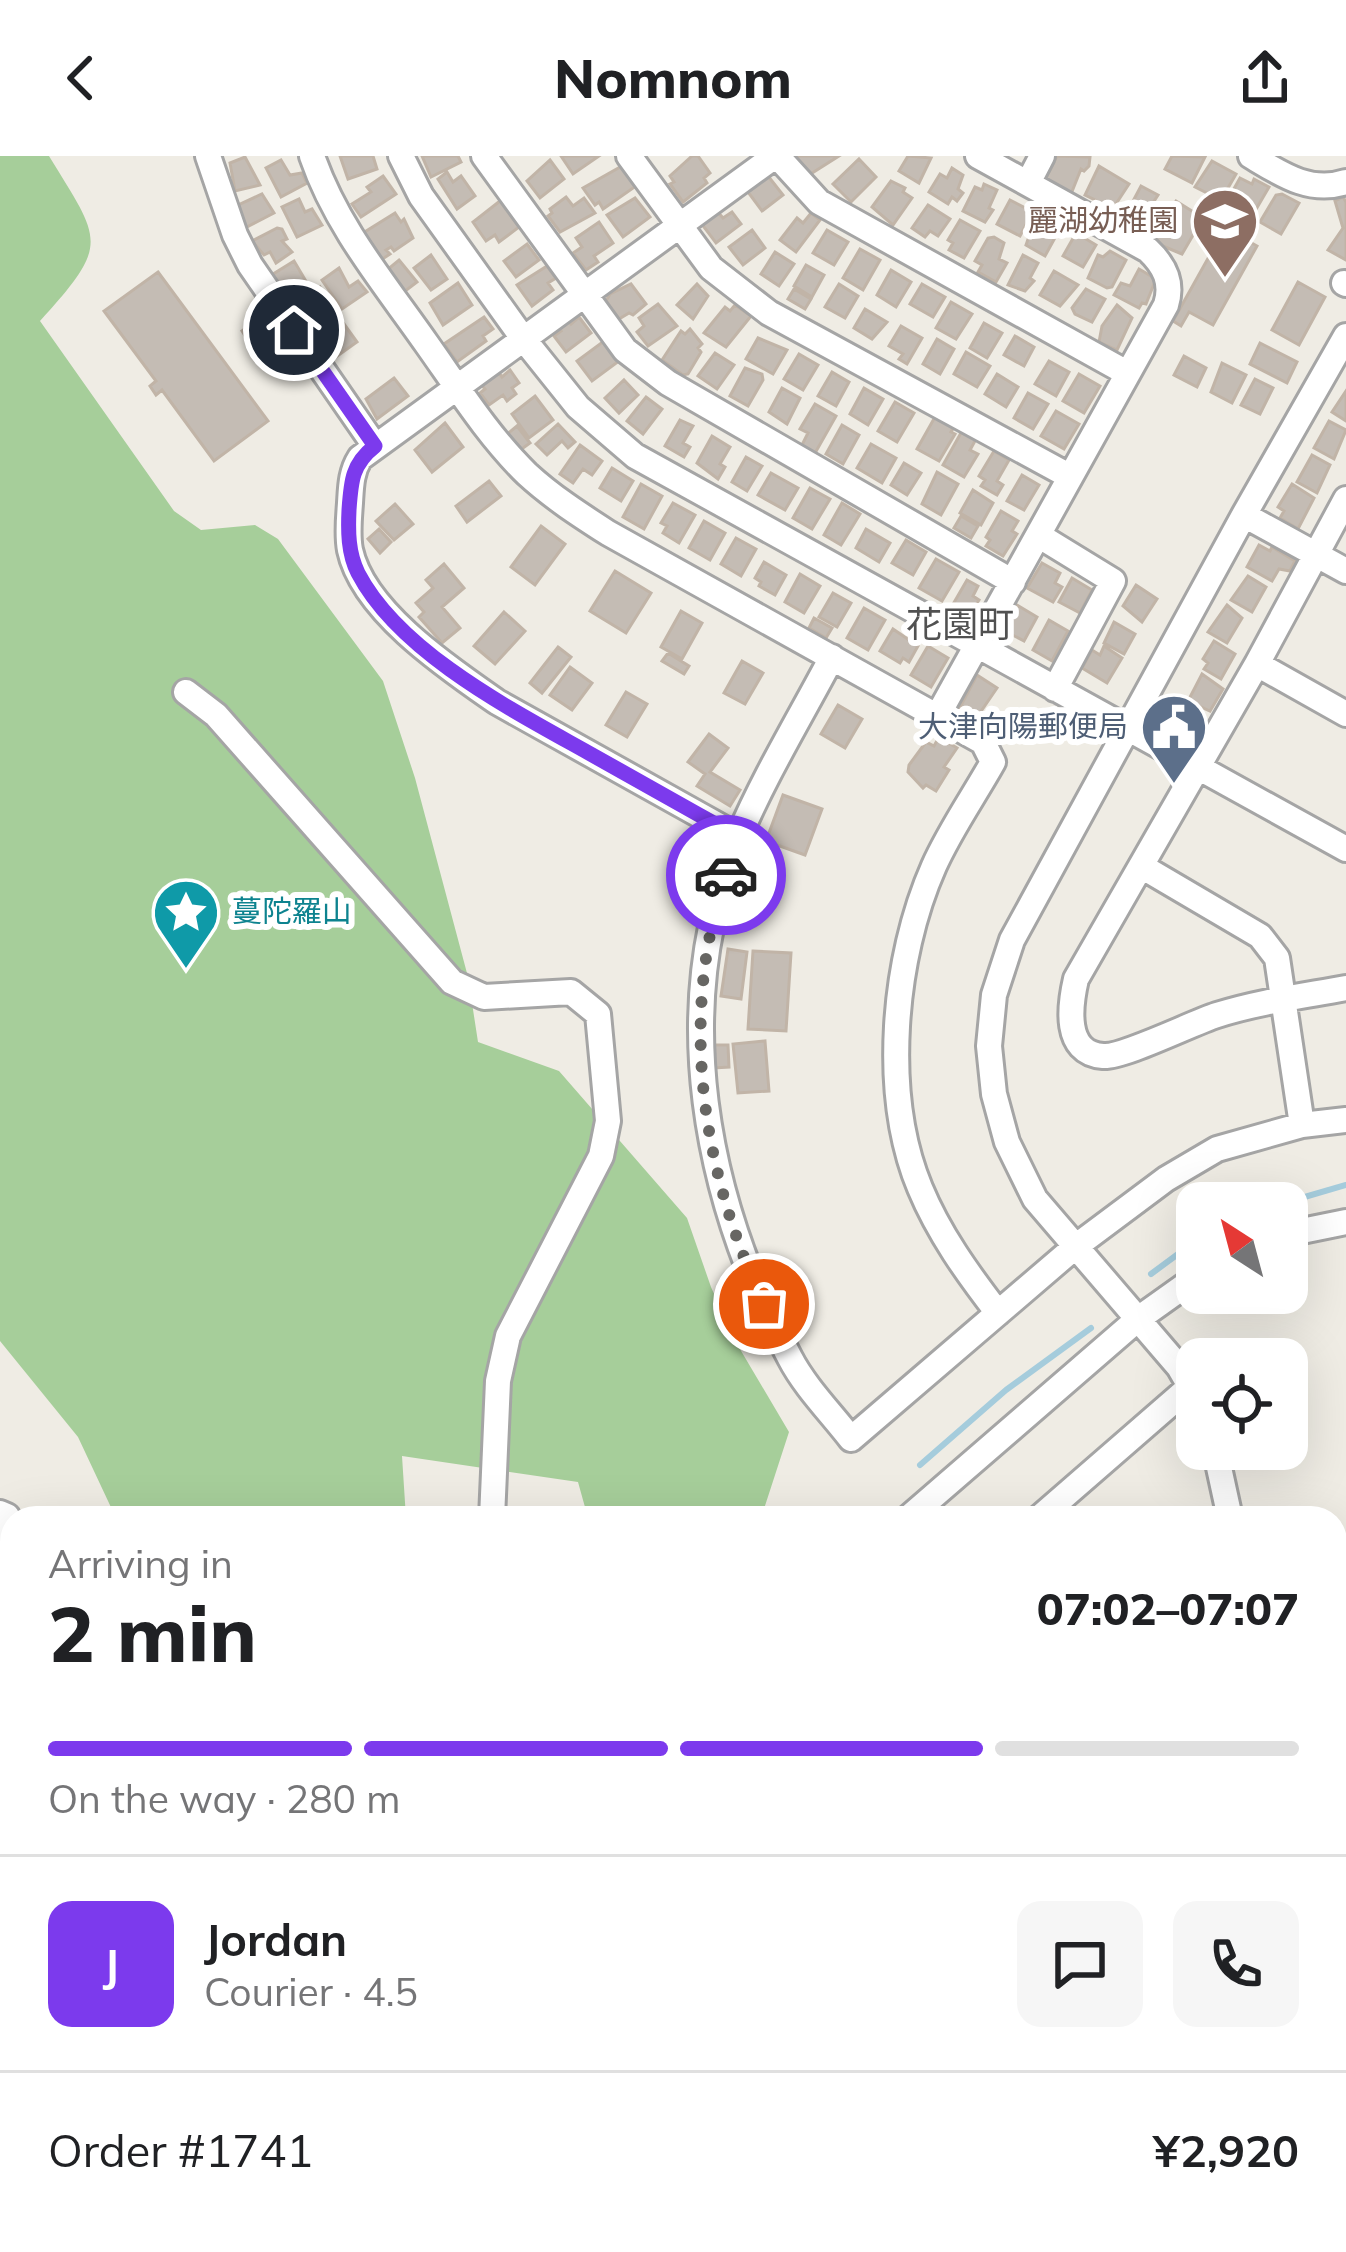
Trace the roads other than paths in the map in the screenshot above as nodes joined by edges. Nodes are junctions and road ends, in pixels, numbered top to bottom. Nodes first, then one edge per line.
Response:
1 (208, 156) edge
2 (312, 156) edge
3 (400, 156) edge
4 (484, 156) edge
5 (629, 156) edge
6 (776, 156) edge
7 (978, 156) edge
8 (1042, 156) edge
9 (1251, 156) edge
10 (1346, 182) edge
11 (1028, 183) junction
12 (680, 225) junction
13 (584, 294) junction
14 (1346, 336) edge
15 (522, 337) junction
16 (1127, 374) junction
17 (458, 387) junction
18 (375, 446) junction
19 (1069, 476) junction
20 (1346, 499) edge
21 (1244, 514) junction
22 (1038, 535) junction
23 (1315, 553) junction
24 (1346, 571) edge
25 (1013, 581) junction
26 (977, 649) junction
27 (832, 657) junction
28 (1257, 664) junction
29 (1054, 689) junction
30 (186, 692) dead end
31 (1346, 714) edge
32 (938, 715) junction
33 (1129, 728) junction
34 (1197, 767) junction
35 (739, 837) junction
36 (1346, 849) edge
37 (1141, 866) junction
38 (1346, 988) edge
39 (1283, 1000) junction
40 (1346, 1120) edge
41 (1302, 1125) junction
42 (1346, 1222) edge
43 (1308, 1230) edge
44 (1075, 1247) junction
45 (1176, 1292) edge
46 (998, 1312) junction
47 (1138, 1319) junction
48 (1176, 1367) edge
49 (1176, 1406) edge
50 (1220, 1470) edge
51 (493, 1506) edge
52 (922, 1506) edge
53 (1054, 1506) edge
54 (1228, 1506) edge

1 - 18 street
2 - 17 street
3 - 15 street
4 - 13 street
5 - 12 street
6 - 12 street
6 - 16 street
7 - 11 street
8 - 11 street
9 - 10 street
11 - 16 street
12 - 13 street
12 - 19 street
13 - 15 street
13 - 25 street
14 - 21 street
15 - 17 street
15 - 26 street
16 - 19 street
17 - 18 street
17 - 27 street
18 - 35 street
19 - 22 street
20 - 23 street
21 - 23 street
21 - 33 street
22 - 25 street
22 - 29 street
23 - 24 street
23 - 28 street
25 - 26 street
26 - 29 street
26 - 32 street
27 - 32 street
27 - 35 street
28 - 31 street
28 - 34 street
29 - 33 street
30 - 51 street
32 - 46 street
33 - 34 street
33 - 44 street
34 - 36 street
34 - 37 street
35 - 46 street
37 - 39 street
37 - 39 street
38 - 39 street
39 - 41 street
40 - 41 street
41 - 44 street
42 - 43 street
44 - 46 street
44 - 47 street
45 - 47 street
47 - 48 street
47 - 52 street
49 - 53 street
50 - 54 street

